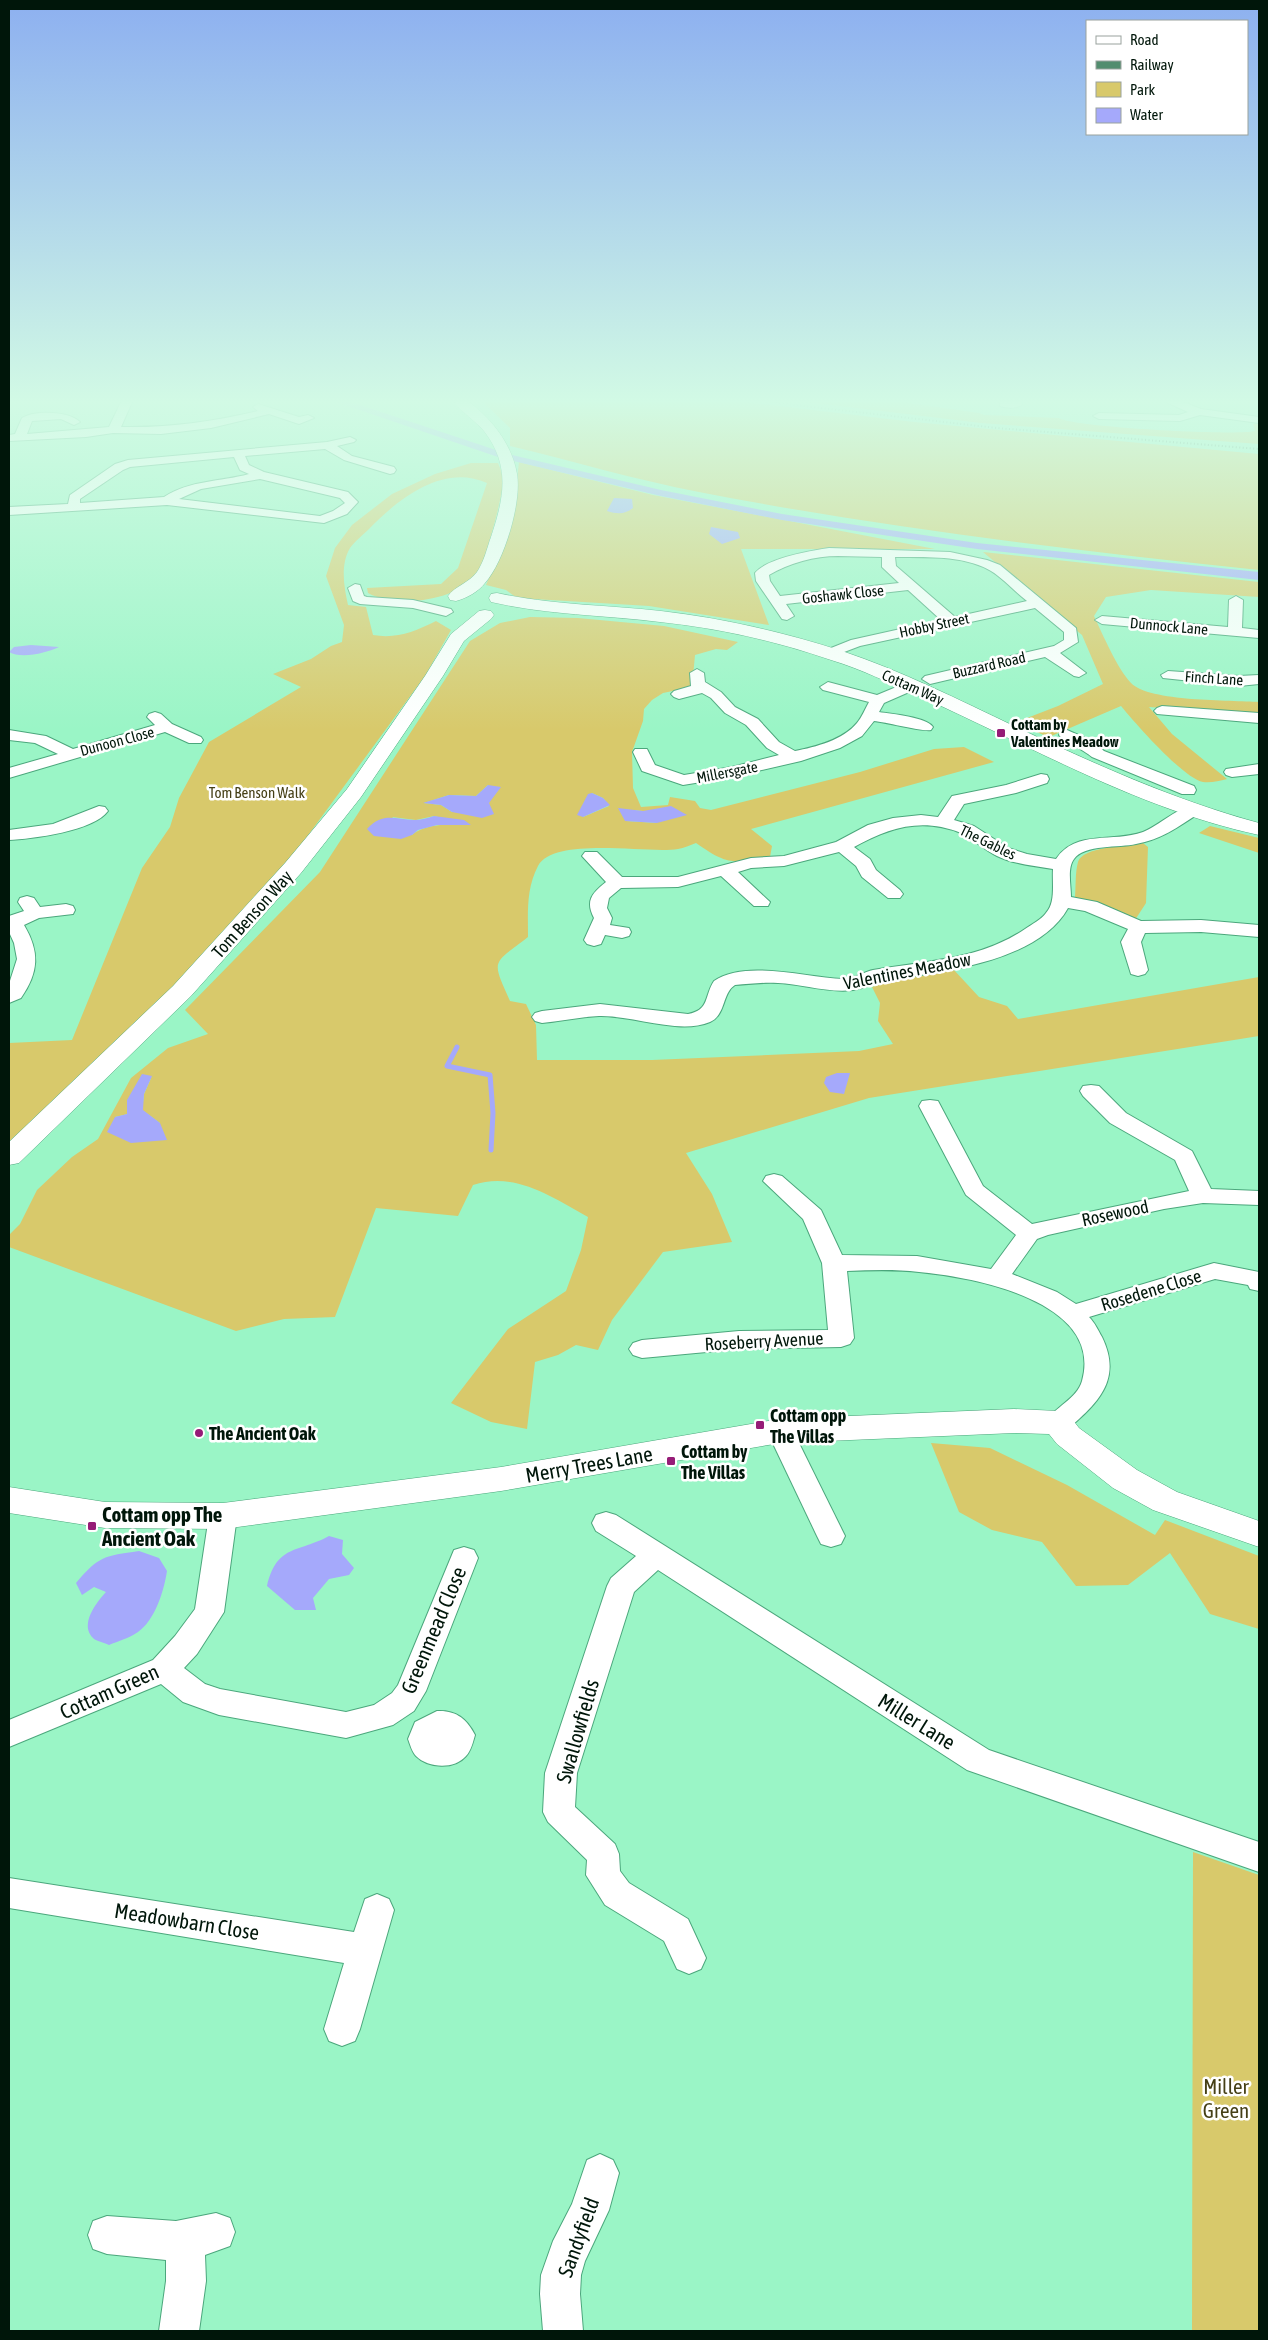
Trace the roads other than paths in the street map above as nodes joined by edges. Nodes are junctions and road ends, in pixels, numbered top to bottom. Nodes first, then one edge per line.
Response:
1 (250, 511) edge
2 (309, 511) edge
3 (341, 511) edge
4 (506, 511) edge
5 (336, 514) junction
6 (888, 553) junction
7 (485, 575) junction
8 (910, 586) junction
9 (355, 588) dead end
10 (1236, 600) dead end
11 (776, 601) junction
12 (1038, 603) junction
13 (451, 605) junction
14 (492, 606) junction
15 (787, 616) dead end
16 (1102, 620) dead end
17 (951, 621) junction
18 (1235, 631) junction
19 (1259, 634) edge
20 (457, 638) junction
21 (1048, 652) junction
22 (831, 654) junction
23 (1079, 673) dead end
24 (1168, 675) dead end
25 (930, 679) dead end
26 (1259, 680) edge
27 (910, 686) junction
28 (828, 687) dead end
29 (679, 694) dead end
30 (878, 700) junction
31 (1162, 711) dead end
32 (870, 716) junction
33 (1259, 718) edge
34 (925, 727) dead end
35 (1067, 734) dead end
36 (9, 736) edge
37 (195, 740) dead end
38 (641, 752) dead end
39 (68, 754) junction
40 (795, 758) junction
41 (1259, 768) edge
42 (1232, 772) dead end
43 (9, 774) edge
44 (1041, 779) dead end
45 (1154, 796) junction
46 (1192, 810) junction
47 (99, 811) dead end
48 (81, 822) junction
49 (944, 823) junction
50 (1259, 830) edge
51 (96, 832) dead end
52 (9, 835) edge
53 (842, 846) junction
54 (592, 856) dead end
55 (1062, 865) junction
56 (724, 869) junction
57 (617, 883) junction
58 (892, 885) dead end
59 (1063, 901) junction
60 (761, 902) dead end
61 (66, 910) dead end
62 (11, 923) edge
63 (1138, 927) junction
64 (1259, 931) edge
65 (622, 932) dead end
66 (1138, 970) dead end
67 (854, 984) junction
68 (18, 997) edge
69 (867, 1001) dead end
70 (542, 1017) dead end
71 (1091, 1091) dead end
72 (930, 1106) dead end
73 (9, 1157) edge
74 (774, 1181) dead end
75 (1203, 1196) junction
76 (1259, 1198) edge
77 (1028, 1234) junction
78 (834, 1263) junction
79 (998, 1277) junction
80 (1259, 1283) edge
81 (1072, 1314) junction
82 (642, 1349) dead end
83 (1058, 1423) junction
84 (780, 1431) junction
85 (9, 1500) edge
86 (223, 1516) junction
87 (606, 1523) dead end
88 (1259, 1534) edge
89 (831, 1536) dead end
90 (656, 1556) junction
91 (464, 1558) dead end
92 (164, 1669) junction
93 (403, 1702) junction
94 (432, 1727) dead end
95 (9, 1734) edge
96 (1259, 1857) edge
97 (9, 1893) edge
98 (378, 1910) dead end
99 (366, 1950) junction
100 (689, 1958) dead end
101 (342, 2029) dead end
102 (600, 2173) dead end
103 (107, 2235) dead end
104 (179, 2331) edge
105 (563, 2331) edge

1 - 5 street
2 - 5 street
3 - 5 street
4 - 7 main road
6 - 8 street
6 - 11 street
6 - 12 street
7 - 13 main road
7 - 14 main road
8 - 11 street, Goshawk Close
8 - 17 street
9 - 13 street
10 - 18 street
11 - 15 street
12 - 17 street, Hobby Street
12 - 21 street, Buzzard Road
13 - 14 main road, Cottam Way
13 - 20 main road
14 - 20 main road, Tom Benson Way
14 - 22 main road, Cottam Way
16 - 18 street, Dunnock Lane
17 - 22 street, Hobby Street
18 - 19 street, Dunnock Lane
20 - 73 main road, Tom Benson Way
21 - 23 street, Buzzard Road
21 - 25 street, Buzzard Road
22 - 27 main road, Cottam Way
24 - 26 street, Finch Lane
27 - 30 street
27 - 45 main road, Cottam Way
28 - 30 street
29 - 40 street, Millersgate
30 - 32 street, Millersgate
31 - 33 street
32 - 34 street
32 - 40 street, Millersgate
35 - 45 street
36 - 39 street, Dunoon Close
37 - 39 street, Dunoon Close
38 - 40 street, Millersgate
39 - 43 street, Dunoon Close
41 - 42 street
44 - 49 street, The Gables
45 - 46 main road, Cottam Way
46 - 50 main road, Cottam Way
46 - 55 street
47 - 48 street
48 - 51 street
48 - 52 street
49 - 53 street, The Gables
49 - 55 street, The Gables
53 - 56 street, The Gables
53 - 58 street
54 - 57 street
55 - 59 street
56 - 57 street, The Gables
56 - 60 street
57 - 65 street
59 - 63 street
59 - 67 street, Valentines Meadow
61 - 62 street
62 - 68 street
63 - 64 street
63 - 66 street
67 - 69 street
67 - 70 street, Valentines Meadow
71 - 75 street
72 - 77 street
74 - 78 street, Roseberry Avenue
75 - 76 street, Rosewood
75 - 77 street, Rosewood
77 - 79 street
78 - 79 street
78 - 82 street, Roseberry Avenue
79 - 81 street
80 - 81 street, Rosedene Close
81 - 83 street
83 - 84 main road, Merry Trees Lane
83 - 88 main road
84 - 86 main road, Merry Trees Lane
84 - 89 street
85 - 86 main road, Merry Trees Lane
86 - 92 street, Cottam Green
87 - 90 street, Miller Lane
90 - 96 street, Miller Lane
90 - 100 street, Swallowfields
91 - 93 street, Greenmead Close
92 - 93 street, Greenmead Close
92 - 95 street, Cottam Green
93 - 94 street, Greenmead Close
97 - 99 street, Meadowbarn Close
98 - 99 street
99 - 101 street
102 - 105 street, Sandyfield
103 - 104 street

